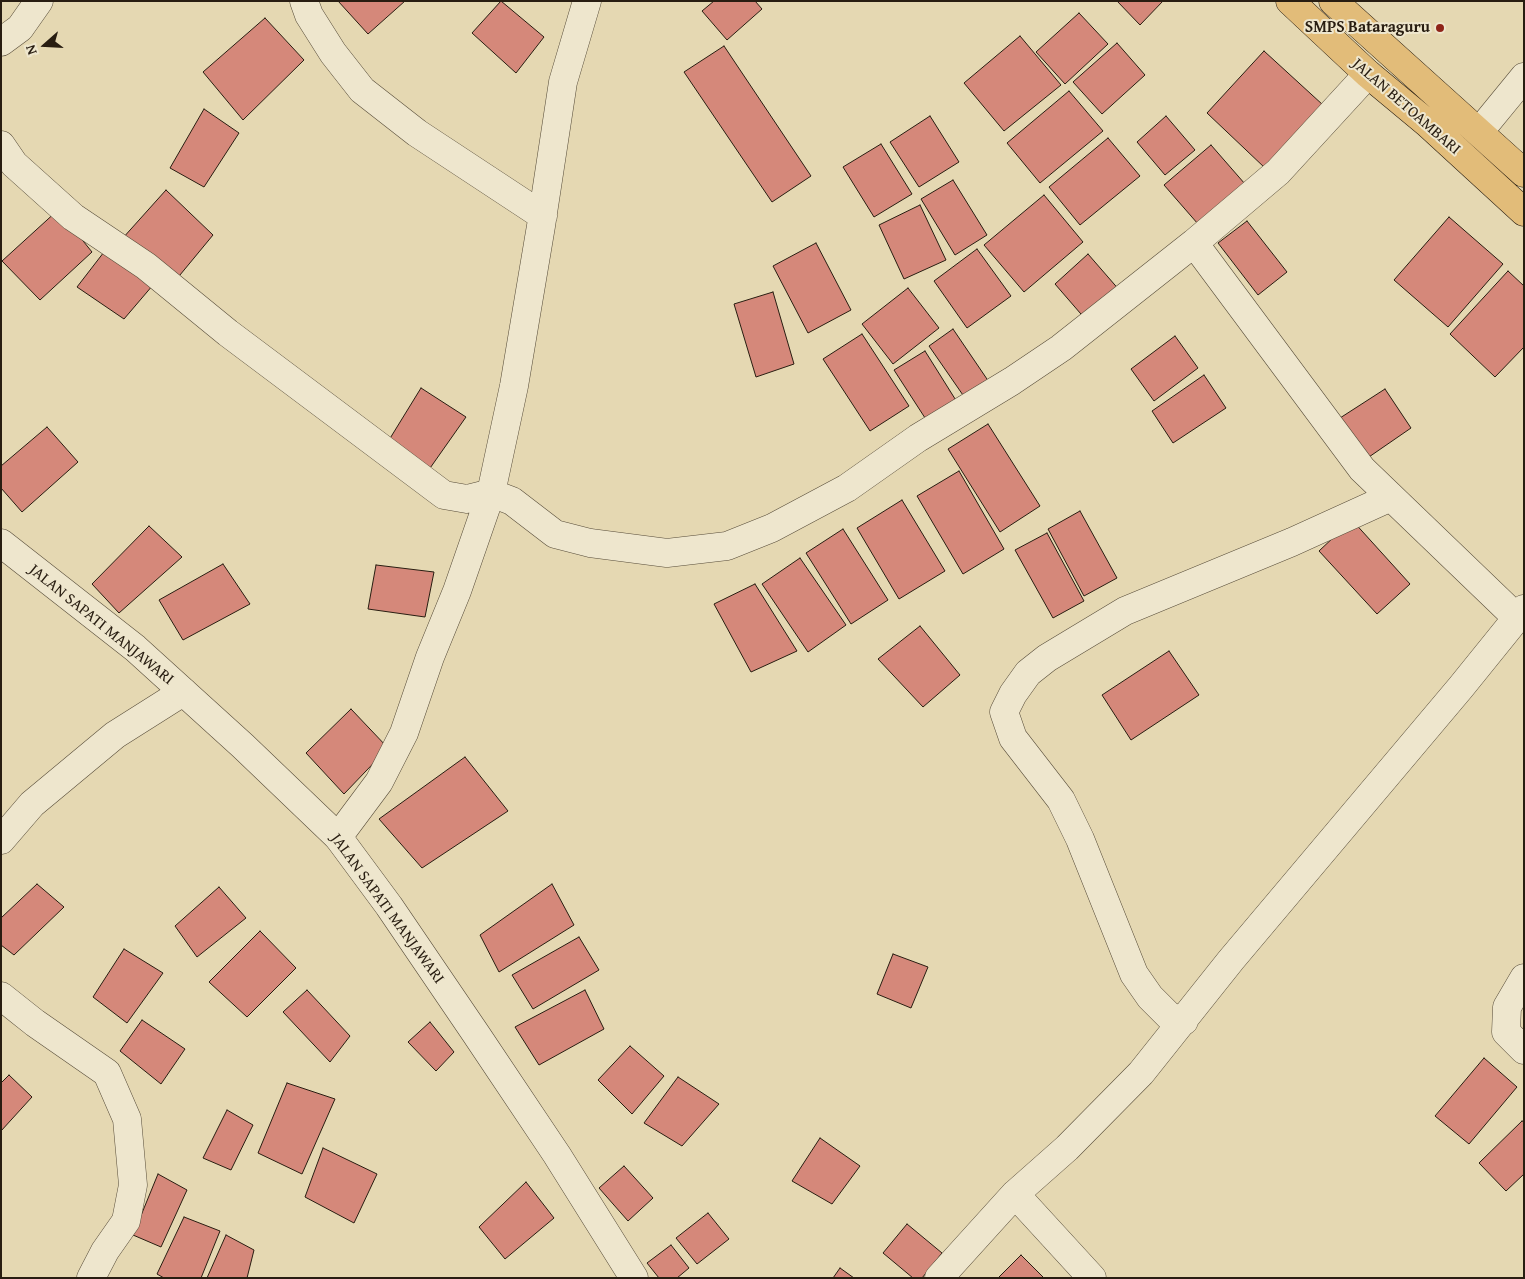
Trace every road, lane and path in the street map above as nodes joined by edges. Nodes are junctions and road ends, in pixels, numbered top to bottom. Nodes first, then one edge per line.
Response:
1 (39, 1) edge
2 (304, 1) edge
3 (587, 1) edge
4 (1290, 1) edge
5 (1332, 1) edge
6 (1, 42) edge
7 (1368, 74) junction
8 (1524, 77) edge
9 (1479, 132) junction
10 (1, 145) edge
11 (1524, 174) edge
12 (1524, 212) edge
13 (543, 216) junction
14 (1194, 243) junction
15 (491, 492) junction
16 (1391, 497) junction
17 (1, 543) edge
18 (1520, 614) edge
19 (183, 692) junction
20 (338, 837) junction
21 (1, 840) edge
22 (1524, 978) edge
23 (1, 996) edge
24 (1184, 1021) junction
25 (1524, 1050) edge
26 (1015, 1194) junction
27 (91, 1278) edge
28 (634, 1278) edge
29 (939, 1278) edge
30 (1092, 1278) edge

1 - 6 street
2 - 13 street
3 - 13 street
4 - 7 main road, JALAN BETOAMBARI
5 - 9 main road, JALAN BETOAMBARI
7 - 12 main road, JALAN BETOAMBARI
7 - 14 street
8 - 9 street
9 - 11 main road, JALAN BETOAMBARI
10 - 15 street
13 - 15 street
14 - 15 street
14 - 16 street
15 - 20 street
16 - 18 street
16 - 24 street
17 - 19 street, JALAN SAPATI MANJAWARI
18 - 24 street
19 - 20 street, JALAN SAPATI MANJAWARI
19 - 21 street
20 - 28 street, JALAN SAPATI MANJAWARI
22 - 25 street
23 - 27 street
24 - 26 street
26 - 29 street
26 - 30 street

